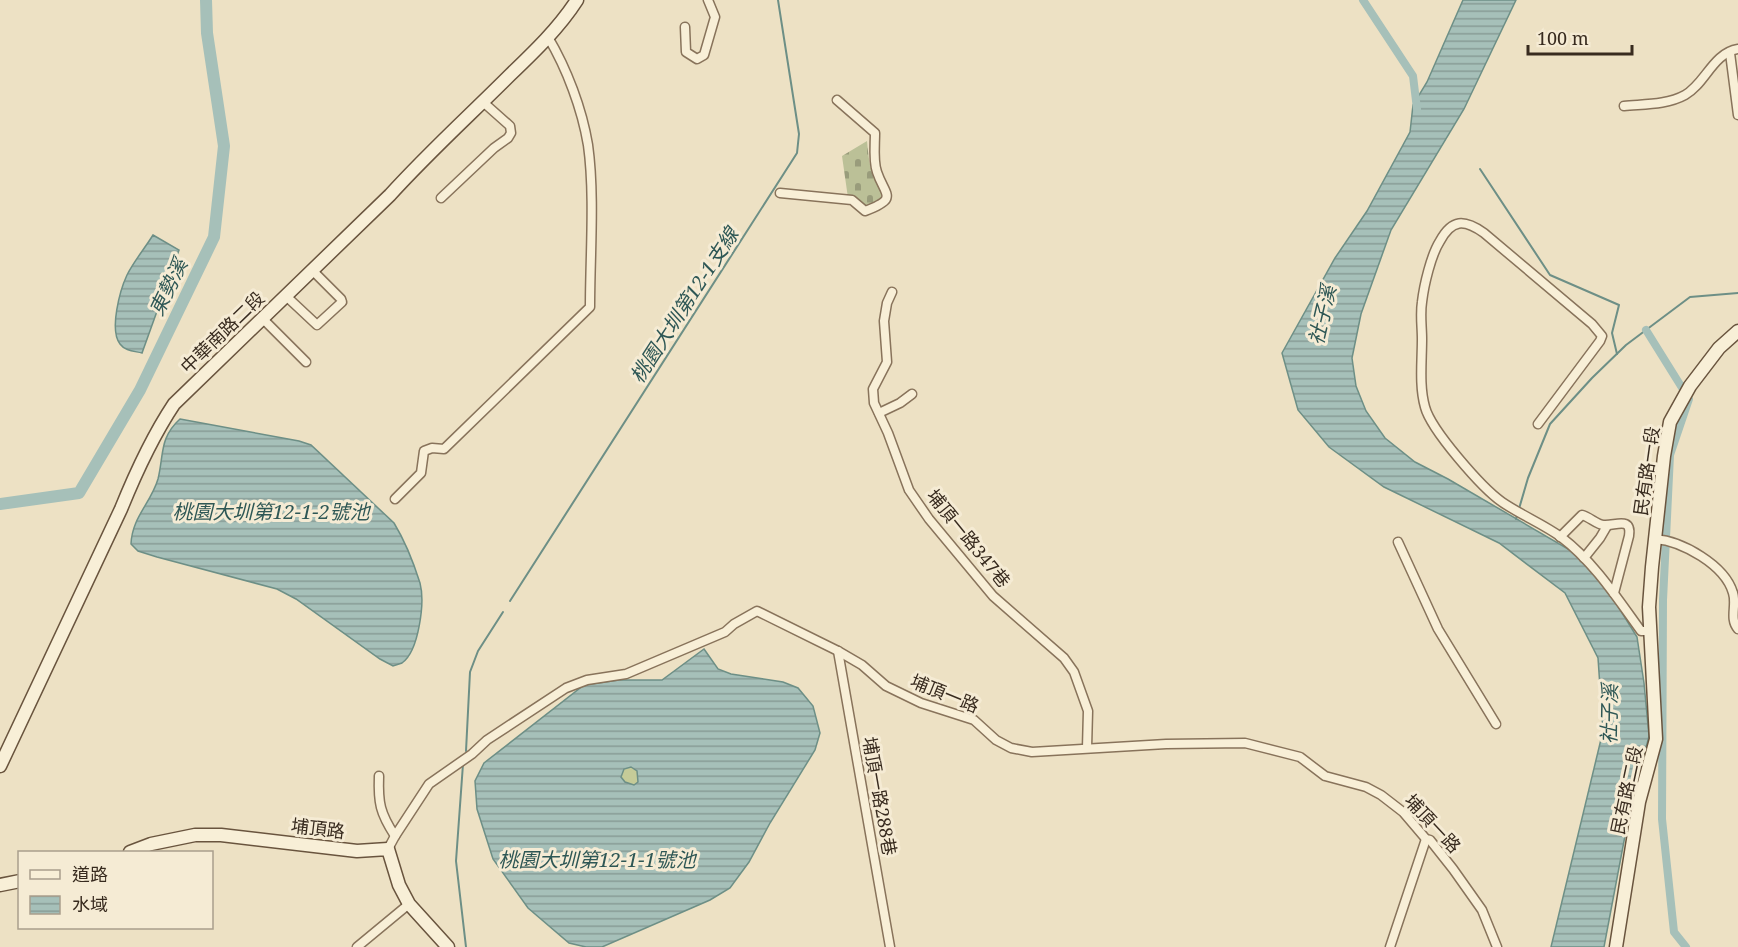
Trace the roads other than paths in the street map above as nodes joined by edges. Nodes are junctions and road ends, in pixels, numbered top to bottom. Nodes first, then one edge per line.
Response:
1 (577, 0) edge
2 (708, 0) edge
3 (685, 27) dead end
4 (548, 37) junction
5 (1734, 51) edge
6 (837, 100) dead end
7 (483, 102) junction
8 (1624, 106) dead end
9 (1738, 115) edge
10 (780, 193) dead end
11 (441, 198) dead end
12 (312, 270) junction
13 (892, 292) dead end
14 (286, 296) junction
15 (263, 319) junction
16 (1738, 330) edge
17 (306, 362) dead end
18 (912, 394) dead end
19 (879, 413) junction
20 (1538, 424) dead end
21 (395, 499) dead end
22 (1607, 526) junction
23 (1560, 537) junction
24 (1662, 540) junction
25 (1398, 542) dead end
26 (1584, 558) junction
27 (1652, 567) joint
28 (1614, 593) junction
29 (1738, 629) edge
30 (1650, 631) junction
31 (838, 651) junction
32 (1496, 724) dead end
33 (1087, 748) junction
34 (0, 766) edge
35 (380, 777) dead end
36 (395, 836) junction
37 (1426, 838) junction
38 (388, 849) junction
39 (133, 851) edge
40 (18, 881) edge
41 (0, 885) edge
42 (409, 904) junction
43 (357, 947) edge
44 (448, 947) edge
45 (890, 947) edge
46 (1390, 947) edge
47 (1497, 947) edge
48 (1616, 947) edge

1 - 4 street, 中華南路二段
2 - 3 street
4 - 7 street, 中華南路二段
4 - 21 street
5 - 8 street
5 - 9 street
6 - 10 street
7 - 11 street
7 - 12 street, 中華南路二段
12 - 14 street, 中華南路二段
12 - 14 street
13 - 19 street, 埔頂一路347巷
14 - 15 street, 中華南路二段
15 - 17 street
15 - 34 street, 中華南路二段
16 - 24 street, 民有路一段
18 - 19 street
19 - 33 street, 埔頂一路347巷
20 - 23 street
22 - 23 street
22 - 26 street
22 - 28 street
23 - 26 street
24 - 27 street, 民有路一段
24 - 29 street
25 - 32 street
26 - 28 street
27 - 30 street, 民有路二段
28 - 30 street
30 - 48 street, 民有路二段
31 - 33 street, 埔頂一路
31 - 36 street, 埔頂一路
31 - 45 street, 埔頂一路288巷
33 - 37 street, 埔頂一路
35 - 36 street
36 - 38 street, 埔頂一路
37 - 46 street
37 - 47 street, 埔頂一路
38 - 39 street, 埔頂路
38 - 42 street
40 - 41 street
42 - 43 street
42 - 44 street

